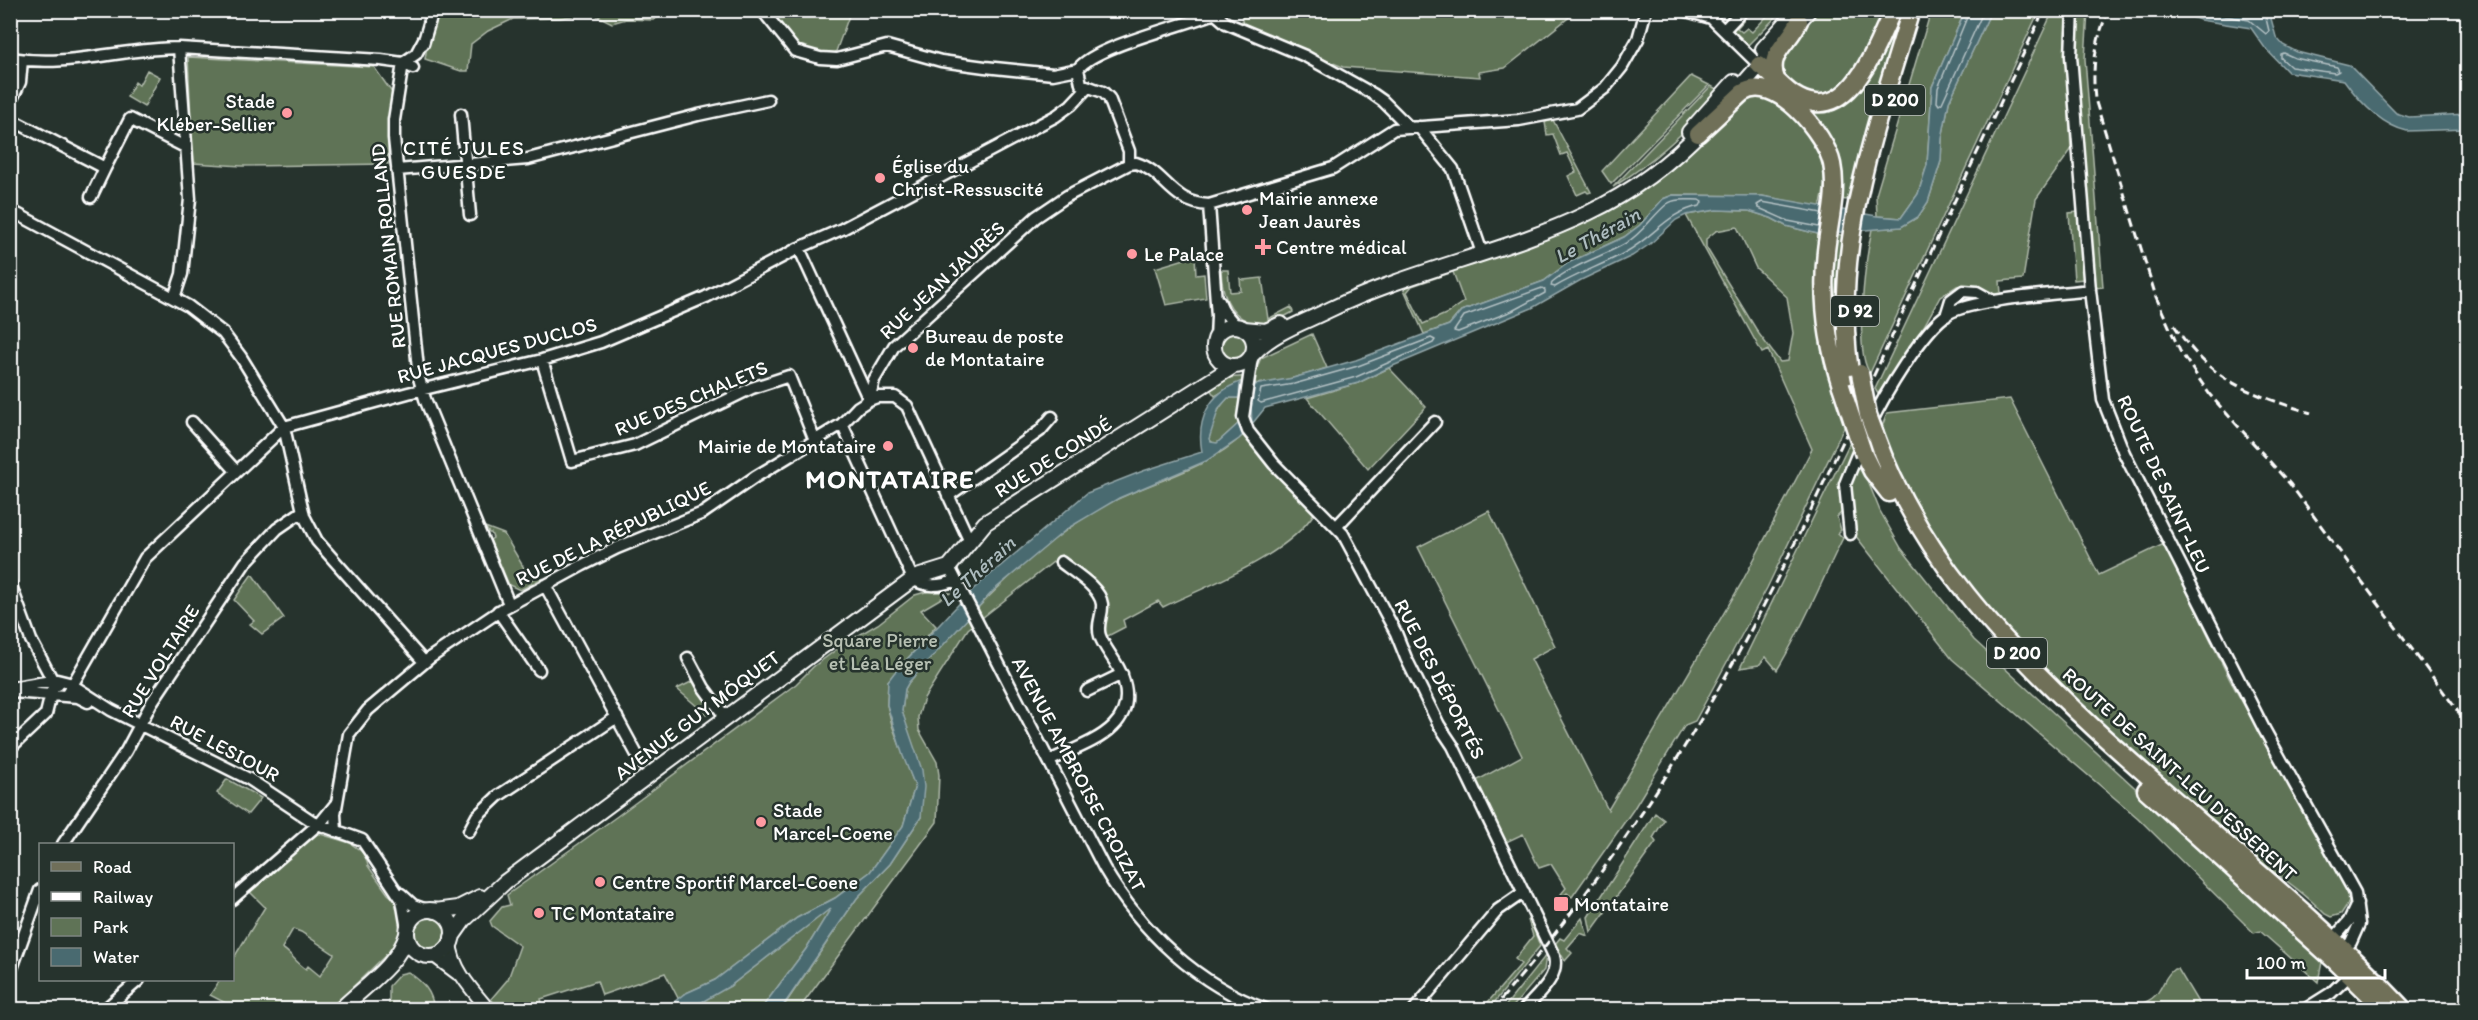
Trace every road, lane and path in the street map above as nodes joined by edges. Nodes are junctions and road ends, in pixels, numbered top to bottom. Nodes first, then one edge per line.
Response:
1 (433, 10) edge
2 (762, 10) edge
3 (1646, 10) edge
4 (1683, 10) edge
5 (1743, 10) edge
6 (1893, 10) edge
7 (1911, 10) edge
8 (1922, 10) edge
9 (2073, 10) edge
10 (1216, 12) edge
11 (1802, 14) edge
12 (1724, 30) junction
13 (179, 48) junction
14 (16, 59) edge
15 (1756, 62) junction
16 (408, 65) junction
17 (1078, 69) junction
18 (1774, 85) junction
19 (1087, 88) junction
20 (768, 100) dead end
21 (10, 103) edge
22 (461, 114) dead end
23 (10, 119) edge
24 (1414, 127) junction
25 (1698, 134) junction
26 (185, 147) junction
27 (1129, 164) junction
28 (466, 165) junction
29 (105, 168) junction
30 (397, 170) junction
31 (1864, 190) junction
32 (1611, 195) junction
33 (91, 197) dead end
34 (1209, 205) junction
35 (10, 210) edge
36 (470, 215) dead end
37 (799, 248) junction
38 (1480, 249) junction
39 (1853, 251) junction
40 (2090, 290) junction
41 (1215, 293) junction
42 (174, 298) junction
43 (1995, 302) junction
44 (1946, 316) junction
45 (1240, 327) junction
46 (1216, 339) junction
47 (1217, 356) junction
48 (1252, 356) junction
49 (542, 360) junction
50 (1234, 367) junction
51 (1860, 373) joint
52 (1247, 383) junction
53 (1847, 387) junction
54 (422, 390) junction
55 (1193, 391) junction
56 (869, 400) junction
57 (1052, 417) dead end
58 (192, 422) dead end
59 (1434, 422) dead end
60 (842, 424) junction
61 (284, 427) junction
62 (815, 441) junction
63 (1869, 444) junction
64 (236, 471) junction
65 (948, 496) junction
66 (303, 511) junction
67 (1336, 526) junction
68 (1850, 534) dead end
69 (970, 542) junction
70 (1061, 562) dead end
71 (949, 567) junction
72 (913, 579) junction
73 (956, 580) junction
74 (10, 583) edge
75 (545, 585) junction
76 (509, 604) junction
77 (498, 611) junction
78 (688, 658) dead end
79 (424, 662) junction
80 (539, 670) dead end
81 (1122, 674) junction
82 (53, 681) junction
83 (10, 690) edge
84 (1087, 691) dead end
85 (71, 692) junction
86 (51, 695) junction
87 (617, 717) junction
88 (726, 718) junction
89 (140, 725) junction
90 (10, 748) edge
91 (1049, 761) junction
92 (642, 764) dead end
93 (338, 799) junction
94 (318, 825) junction
95 (336, 831) junction
96 (469, 831) dead end
97 (64, 843) edge
98 (505, 882) junction
99 (397, 889) junction
100 (1524, 892) junction
101 (39, 893) edge
102 (234, 897) edge
103 (431, 910) junction
104 (407, 931) junction
105 (451, 939) junction
106 (2334, 950) junction
107 (428, 955) junction
108 (2355, 970) junction
109 (10, 974) edge
110 (138, 981) edge
111 (466, 982) junction
112 (104, 1010) edge
113 (340, 1010) edge
114 (349, 1010) edge
115 (489, 1010) edge
116 (1268, 1010) edge
117 (1413, 1010) edge
118 (1524, 1010) edge
119 (2304, 1010) edge
120 (2385, 1010) edge
121 (2404, 1010) edge

1 - 16 street, RUE ROMAIN ROLLAND
2 - 17 street
3 - 24 street
4 - 12 street
5 - 12 street
6 - 18 main road
7 - 31 main road, D 200
8 - 31 main road, D 200
9 - 40 street, ROUTE DE SAINT-LEU
10 - 17 street
10 - 24 street
11 - 15 main road
11 - 18 main road
12 - 15 street
13 - 14 street
13 - 16 street
13 - 26 street
14 - 21 street
15 - 18 main road
15 - 25 main road
15 - 32 main road
16 - 30 street, RUE ROMAIN ROLLAND
17 - 19 street
18 - 25 main road
18 - 53 main road
19 - 27 street
19 - 37 street, RUE JACQUES DUCLOS
20 - 28 street
22 - 28 street
23 - 29 street
24 - 34 street
24 - 38 street
25 - 32 main road
26 - 29 street
26 - 42 street
27 - 34 street
27 - 56 street, RUE JEAN JAURÈS
28 - 30 street
28 - 36 street
29 - 33 street
30 - 54 street, RUE ROMAIN ROLLAND
31 - 39 main road, D 200
32 - 38 main road
34 - 41 street
35 - 42 street
37 - 49 street, RUE JACQUES DUCLOS
37 - 56 street
38 - 45 main road
38 - 48 main road
39 - 51 main road, ROUTE DE SAINT-LEU D'ESSERENT / D 92
39 - 53 main road, D 200
40 - 43 street
40 - 106 street, ROUTE DE SAINT-LEU
41 - 45 street
41 - 46 street
42 - 61 street
43 - 44 street
43 - 44 street
44 - 68 street
45 - 46 main road
45 - 48 main road
46 - 47 main road
47 - 50 main road
47 - 55 main road, RUE DE CONDÉ
48 - 50 main road
48 - 52 street, RUE DES DÉPORTÉS
49 - 54 street, RUE JACQUES DUCLOS
49 - 62 street, RUE DES CHALETS
50 - 52 street
50 - 55 main road, RUE DE CONDÉ
51 - 63 main road, ROUTE DE SAINT-LEU D'ESSERENT / D 200, bridge
52 - 67 street, RUE DES DÉPORTÉS
53 - 63 main road, D 200
54 - 61 street, RUE JACQUES DUCLOS
54 - 76 street, RUE ROMAIN ROLLAND
55 - 69 main road, RUE DE CONDÉ
56 - 60 street, RUE DE LA RÉPUBLIQUE
56 - 65 street
57 - 65 street
58 - 64 street
59 - 67 street
60 - 62 street, RUE DE LA RÉPUBLIQUE
60 - 72 street
61 - 64 street
61 - 66 street
62 - 75 street, RUE DE LA RÉPUBLIQUE
63 - 106 main road, ROUTE DE SAINT-LEU D'ESSERENT / D 200
63 - 106 main road, ROUTE DE SAINT-LEU D'ESSERENT / D 200
64 - 85 street
65 - 69 street
66 - 79 street
66 - 89 street, RUE VOLTAIRE
67 - 100 street, RUE DES DÉPORTÉS
69 - 71 main road, RUE DE CONDÉ
70 - 81 street
71 - 72 main road
71 - 73 street, AVENUE AMBROISE CROIZAT
72 - 73 street
72 - 88 main road, AVENUE GUY MÔQUET
73 - 91 street, AVENUE AMBROISE CROIZAT
74 - 82 street
75 - 76 street, RUE DE LA RÉPUBLIQUE
75 - 87 street
76 - 77 street, RUE DE LA RÉPUBLIQUE
77 - 79 street, RUE DE LA RÉPUBLIQUE
77 - 80 street
78 - 88 street
79 - 93 street, RUE DE LA RÉPUBLIQUE
81 - 84 street
81 - 91 street
82 - 83 street
82 - 85 street, RUE LESIOUR
82 - 86 street
83 - 86 street, RUE LESIOUR
85 - 86 street, RUE LESIOUR
85 - 89 street, RUE LESIOUR
86 - 90 street
87 - 92 street
87 - 96 street
88 - 98 main road, AVENUE GUY MÔQUET
89 - 94 street, RUE LESIOUR
89 - 97 street, RUE VOLTAIRE
91 - 116 street, AVENUE AMBROISE CROIZAT
93 - 94 street, RUE DE LA RÉPUBLIQUE
93 - 95 street, RUE DE LA RÉPUBLIQUE
94 - 95 street, RUE LESIOUR
94 - 102 street, RUE DE LA RÉPUBLIQUE
95 - 99 street, RUE LESIOUR
98 - 103 main road, AVENUE GUY MÔQUET
98 - 105 main road, AVENUE GUY MÔQUET
99 - 103 street
99 - 104 street
100 - 117 street
100 - 118 street, RUE DES DÉPORTÉS
101 - 109 street
103 - 104 main road
103 - 105 main road
104 - 107 main road
104 - 113 main road
105 - 107 main road
105 - 111 street
106 - 108 main road, ROUTE DE SAINT-LEU D'ESSERENT / D 200
107 - 111 street
107 - 114 main road
108 - 119 street
108 - 120 main road, ROUTE DE SAINT-LEU D'ESSERENT / D 200
108 - 121 main road, ROUTE DE SAINT-LEU D'ESSERENT / D 200
110 - 112 street
111 - 115 street

